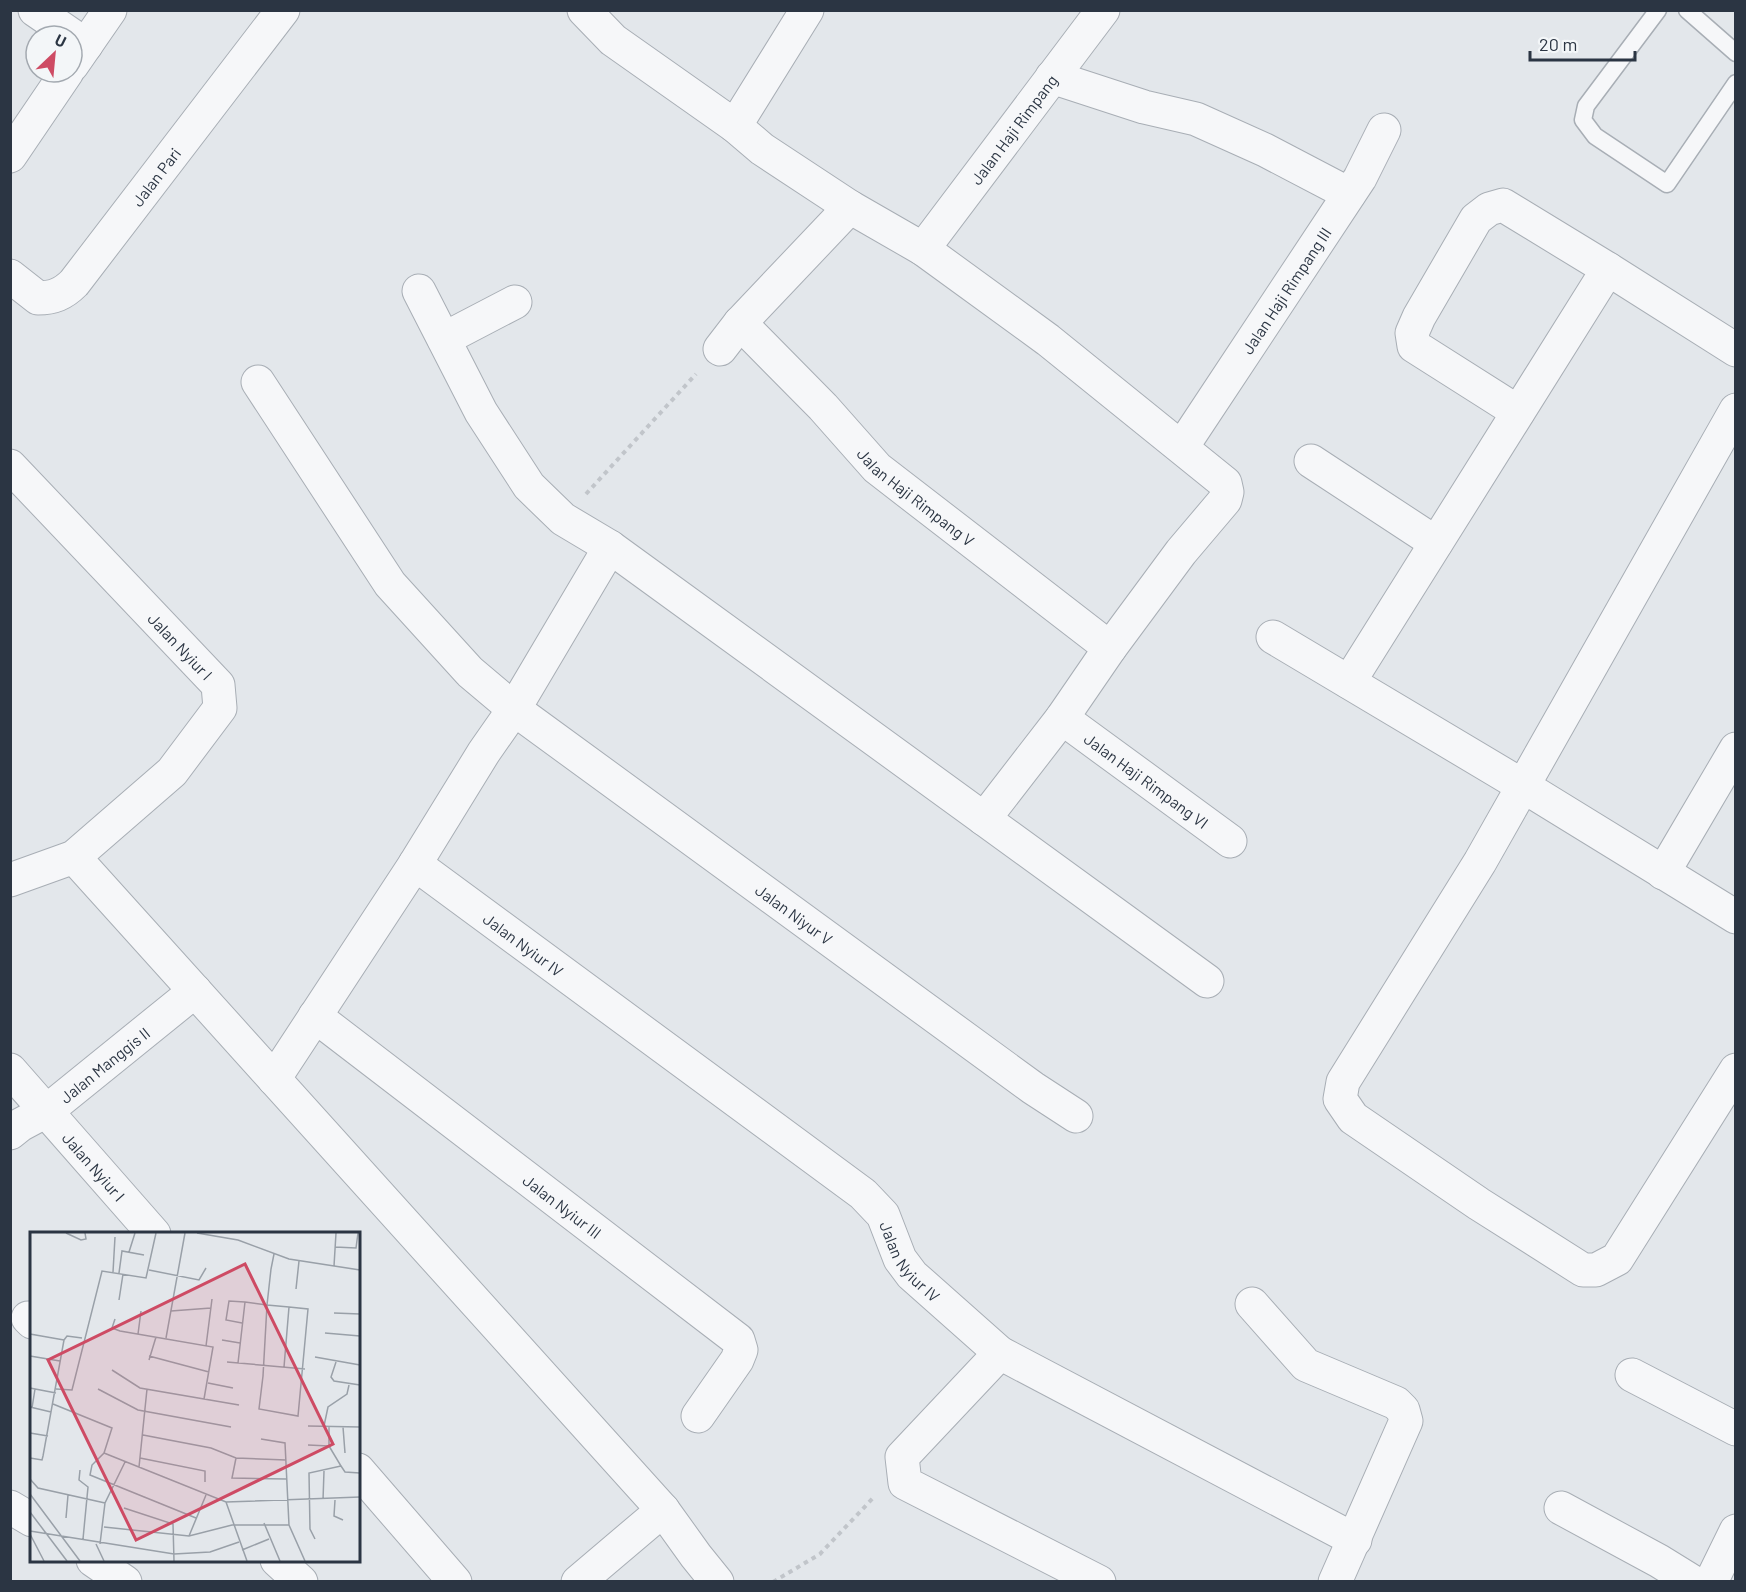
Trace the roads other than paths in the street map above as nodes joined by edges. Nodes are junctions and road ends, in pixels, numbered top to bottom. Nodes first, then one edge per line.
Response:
1 (35, 10) edge
2 (110, 10) edge
3 (283, 10) edge
4 (584, 10) edge
5 (807, 10) edge
6 (1103, 10) edge
7 (1658, 10) edge
8 (1688, 10) edge
9 (49, 24) edge
10 (84, 48) edge
11 (1736, 53) edge
12 (1052, 77) junction
13 (1736, 83) edge
14 (60, 84) edge
15 (735, 126) junction
16 (1384, 130) dead end
17 (10, 156) edge
18 (1349, 194) junction
19 (850, 207) junction
20 (923, 249) junction
21 (1608, 269) junction
22 (10, 276) edge
23 (420, 291) dead end
24 (515, 302) dead end
25 (740, 322) junction
26 (444, 339) junction
27 (720, 349) road end
28 (1736, 350) edge
29 (258, 382) dead end
30 (1736, 410) edge
31 (1518, 412) junction
32 (1182, 447) junction
33 (1311, 462) dead end
34 (10, 466) edge
35 (1436, 543) junction
36 (610, 547) junction
37 (1273, 637) dead end
38 (1110, 648) junction
39 (1349, 682) junction
40 (514, 709) junction
41 (1062, 718) junction
42 (1736, 749) edge
43 (1523, 786) junction
44 (984, 819) junction
45 (1230, 841) dead end
46 (74, 857) junction
47 (415, 864) junction
48 (1663, 873) junction
49 (10, 880) edge
50 (1736, 917) edge
51 (1207, 981) dead end
52 (195, 991) junction
53 (315, 1016) junction
54 (10, 1070) edge
55 (1736, 1070) edge
56 (274, 1079) junction
57 (48, 1110) junction
58 (1076, 1116) dead end
59 (10, 1133) edge
60 (153, 1232) edge
61 (1252, 1304) dead end
62 (1000, 1353) junction
63 (1632, 1375) dead end
64 (698, 1416) dead end
65 (1736, 1430) edge
66 (360, 1472) edge
67 (10, 1507) edge
68 (1561, 1508) dead end
69 (663, 1510) junction
70 (30, 1519) edge
71 (1736, 1531) edge
72 (1354, 1540) junction
73 (96, 1562) edge
74 (125, 1581) edge
75 (455, 1581) edge
76 (578, 1581) edge
77 (717, 1581) edge
78 (1099, 1581) edge
79 (1335, 1581) edge
80 (1693, 1581) edge
81 (1711, 1581) edge

1 - 9 street
2 - 10 street
3 - 22 street, Jalan Pari
4 - 15 street
5 - 15 street
6 - 12 street, Jalan Haji Rimpang
7 - 13 lane
8 - 11 lane
12 - 18 street
12 - 20 street, Jalan Haji Rimpang
14 - 17 street
15 - 19 street
16 - 18 street, Jalan Haji Rimpang III
18 - 32 street, Jalan Haji Rimpang III
19 - 20 street
19 - 25 street
20 - 32 street
21 - 28 street
21 - 31 street
21 - 31 street
23 - 26 street
24 - 26 street
25 - 27 street
25 - 38 street, Jalan Haji Rimpang V
26 - 36 street
29 - 40 street, Jalan Niyur V
30 - 43 street
31 - 35 street
32 - 38 street
33 - 35 street
34 - 46 street, Jalan Nyiur I
35 - 39 street
36 - 40 street
36 - 44 street
37 - 39 street
38 - 41 street
39 - 43 street
40 - 47 street
40 - 58 street, Jalan Niyur V
41 - 44 street
41 - 45 street, Jalan Haji Rimpang VI
42 - 48 street
43 - 48 street
43 - 55 street
44 - 51 street
46 - 49 street, Jalan Nyiur I
46 - 52 street
47 - 53 street
47 - 62 street, Jalan Nyiur IV
48 - 50 street
52 - 56 street
52 - 57 street, Jalan Manggis II
53 - 56 street
53 - 64 street, Jalan Nyiur III
54 - 57 street, Jalan Nyiur I
56 - 69 street
57 - 59 street, Jalan Manggis II
57 - 60 street, Jalan Nyiur I
61 - 72 street
62 - 72 street, Jalan Nyiur IV
62 - 78 street
63 - 65 street
66 - 75 street
67 - 70 street
68 - 80 street
69 - 76 street
69 - 77 street
71 - 81 street
72 - 79 street
73 - 74 street

